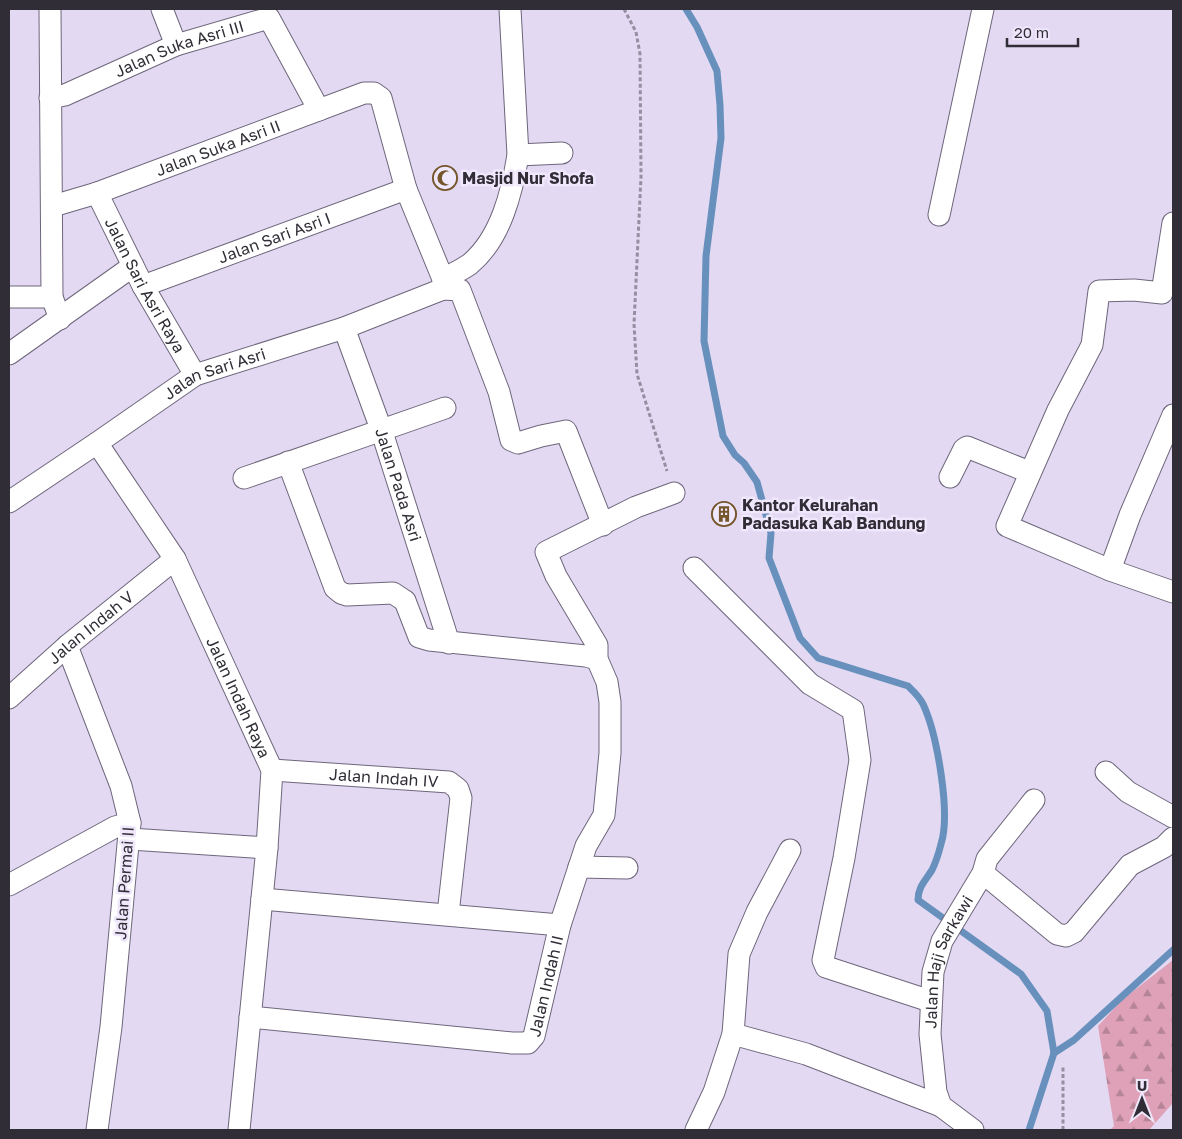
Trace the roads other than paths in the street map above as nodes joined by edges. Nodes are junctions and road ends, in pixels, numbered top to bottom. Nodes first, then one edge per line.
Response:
1 (50, 9) edge
2 (162, 9) edge
3 (510, 9) edge
4 (984, 9) edge
5 (267, 13) edge
6 (176, 46) junction
7 (50, 98) junction
8 (319, 110) junction
9 (562, 153) dead end
10 (518, 155) junction
11 (406, 189) junction
12 (97, 194) junction
13 (53, 206) junction
14 (940, 215) dead end
15 (1173, 223) edge
16 (133, 266) junction
17 (443, 284) junction
18 (143, 286) junction
19 (9, 298) edge
20 (52, 298) junction
21 (60, 319) junction
22 (344, 328) junction
23 (9, 354) edge
24 (195, 375) junction
25 (444, 408) dead end
26 (1173, 415) edge
27 (381, 429) junction
28 (97, 443) junction
29 (1165, 454) edge
30 (288, 462) junction
31 (1029, 472) junction
32 (950, 477) dead end
33 (244, 478) dead end
34 (674, 493) road end
35 (9, 502) edge
36 (603, 525) junction
37 (175, 559) junction
38 (694, 568) dead end
39 (1110, 570) junction
40 (431, 591) junction
41 (1173, 592) edge
42 (405, 601) junction
43 (449, 643) junction
44 (67, 646) junction
45 (597, 659) junction
46 (9, 698) edge
47 (272, 770) junction
48 (1106, 772) dead end
49 (1034, 800) dead end
50 (1173, 817) edge
51 (130, 831) junction
52 (1173, 838) edge
53 (267, 848) junction
54 (790, 850) dead end
55 (579, 867) junction
56 (627, 868) dead end
57 (983, 873) junction
58 (9, 884) edge
59 (262, 899) junction
60 (448, 914) junction
61 (560, 925) junction
62 (930, 1001) junction
63 (250, 1017) junction
64 (733, 1034) junction
65 (941, 1106) junction
66 (97, 1130) edge
67 (239, 1130) edge
68 (696, 1130) edge
69 (973, 1130) edge

1 - 7 street
2 - 6 street
3 - 10 street, Jalan Sari Asri
4 - 14 street
5 - 6 street, Jalan Suka Asri III
5 - 8 street, Jalan Suka Asri III
6 - 7 street, Jalan Suka Asri III
7 - 13 street
8 - 11 street, Jalan Suka Asri II
8 - 12 street, Jalan Suka Asri II
9 - 10 street
10 - 17 street, Jalan Sari Asri
11 - 17 street
11 - 18 street, Jalan Sari Asri I
12 - 13 street, Jalan Suka Asri II
12 - 16 street, Jalan Sari Asri Raya
13 - 20 street
15 - 31 street
16 - 18 street, Jalan Sari Asri Raya
16 - 21 street
17 - 22 street, Jalan Sari Asri
17 - 36 street
18 - 24 street, Jalan Sari Asri Raya
19 - 20 street
20 - 21 street
21 - 23 street
22 - 24 street, Jalan Sari Asri
22 - 27 street, Jalan Pada Asri
24 - 28 street, Jalan Sari Asri
25 - 27 street
26 - 29 street
27 - 30 street
27 - 40 street, Jalan Pada Asri
28 - 35 street, Jalan Sari Asri
28 - 37 street, Jalan Indah Raya
29 - 39 street
30 - 33 street
30 - 42 street
31 - 32 street
31 - 39 street
34 - 36 street
36 - 45 street, Jalan Indah II
37 - 44 street, Jalan Indah V
37 - 47 street, Jalan Indah Raya
38 - 62 street
39 - 41 street
40 - 42 street
40 - 43 street, Jalan Pada Asri
42 - 43 street
43 - 45 street
44 - 46 street, Jalan Indah V
44 - 51 street, Jalan Permai II
45 - 55 street, Jalan Indah II
47 - 53 street, Jalan Indah Raya
47 - 60 street, Jalan Indah IV
48 - 50 street
49 - 57 street, Jalan Haji Sarkawi
51 - 53 street
51 - 58 street
51 - 66 street, Jalan Permai II
52 - 57 street
53 - 59 street, Jalan Indah Raya
54 - 64 street
55 - 56 street
55 - 61 street, Jalan Indah II
57 - 62 street, Jalan Haji Sarkawi
59 - 60 street
59 - 63 street, Jalan Indah Raya
60 - 61 street
61 - 63 street, Jalan Indah II
62 - 65 street, Jalan Haji Sarkawi
63 - 67 street, Jalan Indah Raya
64 - 65 street
64 - 68 street
65 - 69 street

